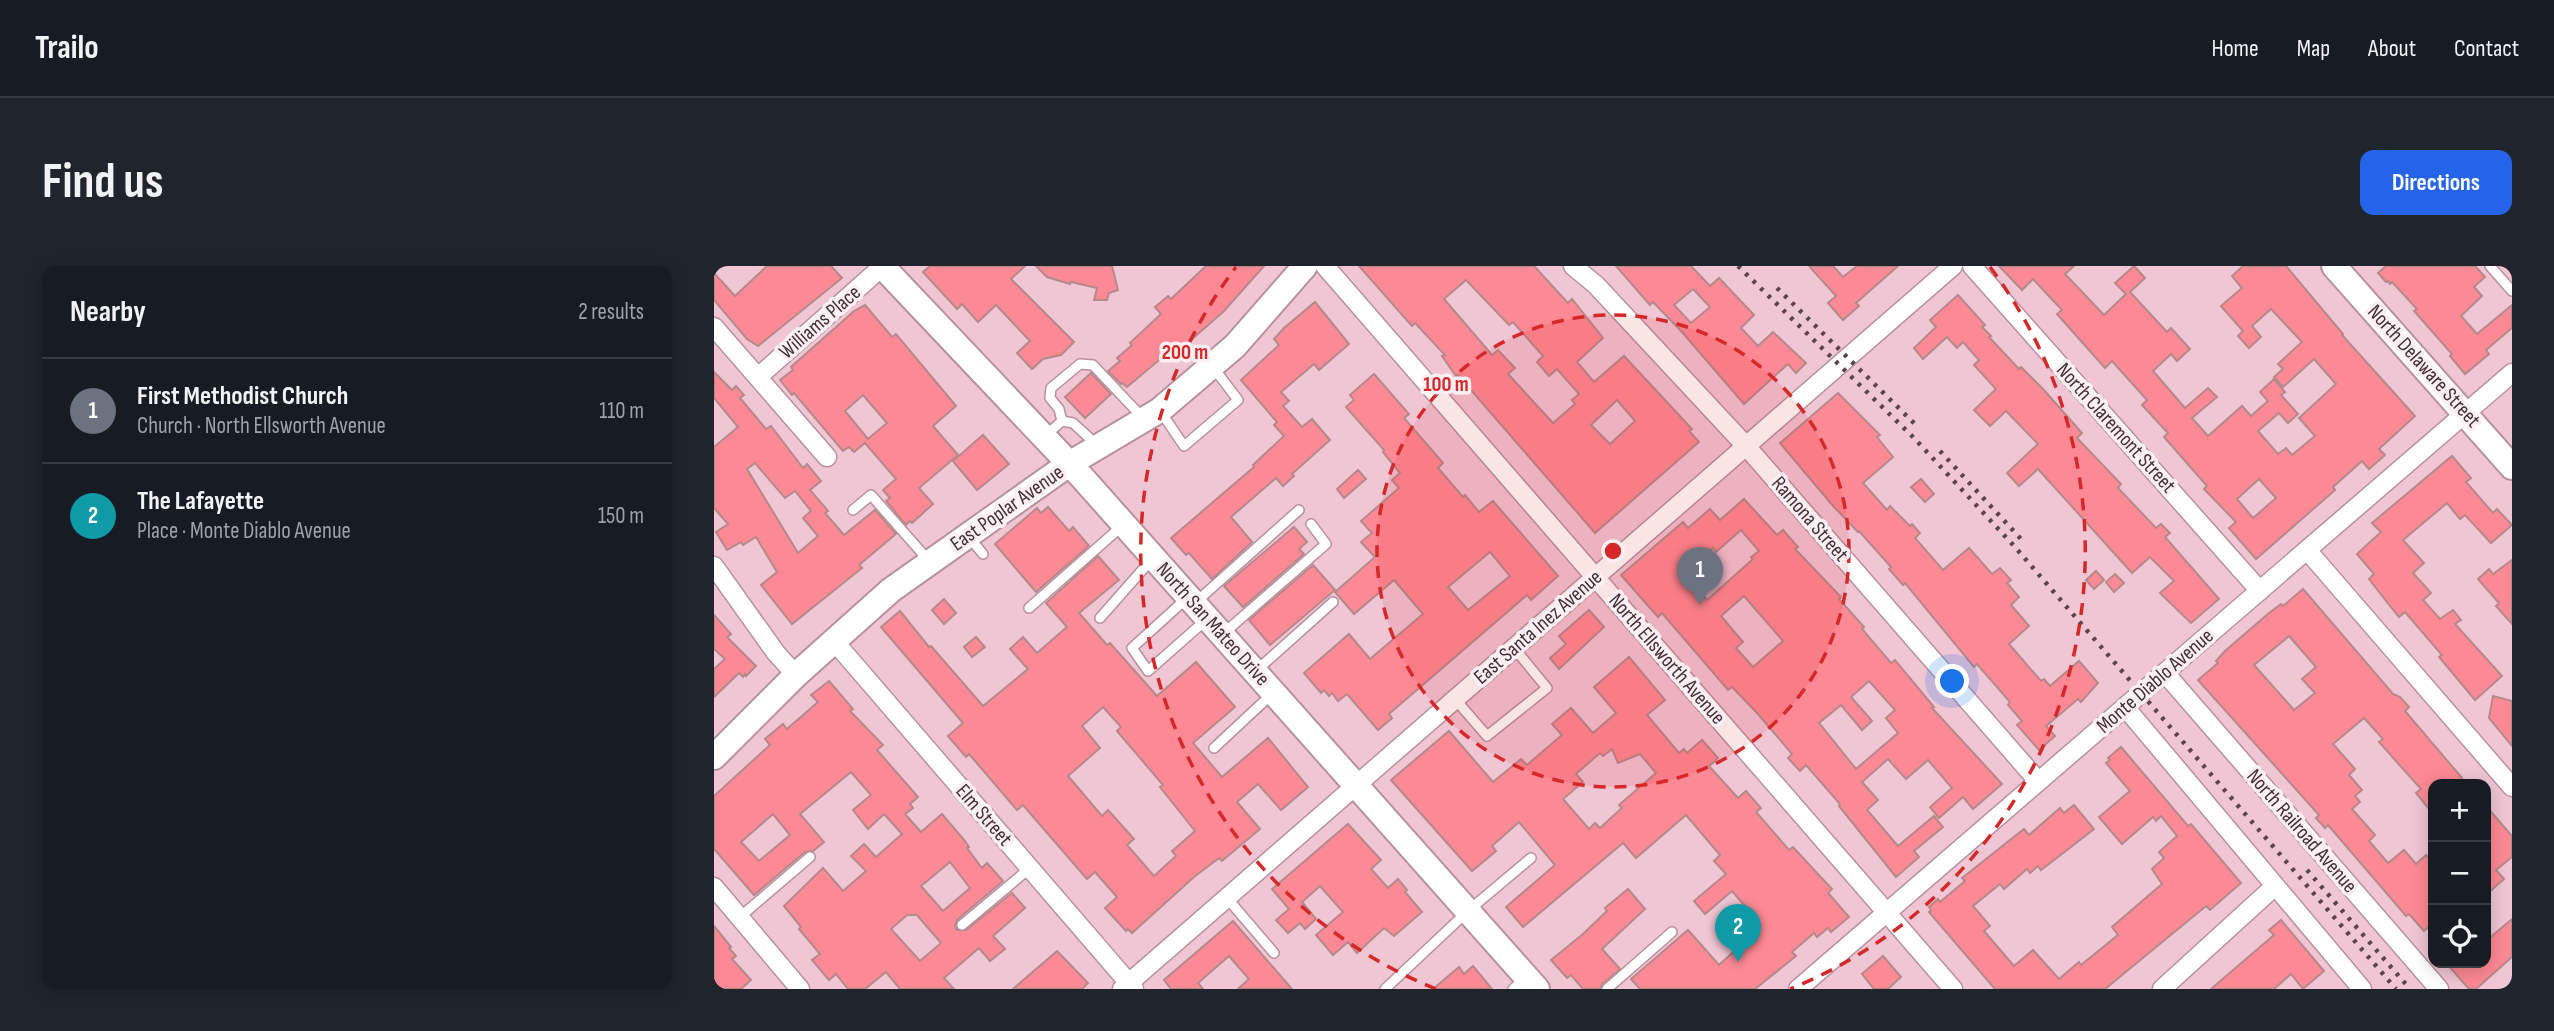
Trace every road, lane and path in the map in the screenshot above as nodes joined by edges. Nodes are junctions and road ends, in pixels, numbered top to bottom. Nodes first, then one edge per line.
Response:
1 (883, 266) edge
2 (1305, 266) edge
3 (1325, 266) edge
4 (1573, 266) edge
5 (1953, 266) edge
6 (1972, 266) edge
7 (2334, 266) edge
8 (2490, 266) edge
9 (2512, 291) edge
10 (714, 327) edge
11 (1212, 366) junction
12 (2512, 373) edge
13 (758, 377) junction
14 (2466, 413) junction
15 (1152, 415) junction
16 (1053, 429) junction
17 (1099, 446) junction
18 (1746, 446) junction
19 (827, 457) dead end
20 (1069, 464) junction
21 (2512, 467) edge
22 (853, 510) dead end
23 (1298, 510) dead end
24 (1124, 524) junction
25 (1311, 524) dead end
26 (2307, 551) junction
27 (1153, 557) junction
28 (930, 562) junction
29 (714, 566) edge
30 (1595, 577) junction
31 (2260, 591) junction
32 (1333, 602) dead end
33 (1029, 608) dead end
34 (1203, 613) junction
35 (1100, 618) dead end
36 (834, 641) junction
37 (1514, 648) junction
38 (1256, 671) junction
39 (2165, 673) junction
40 (796, 675) junction
41 (1274, 691) junction
42 (1455, 699) junction
43 (2125, 707) junction
44 (1214, 748) dead end
45 (714, 757) edge
46 (2038, 781) junction
47 (1357, 785) junction
48 (2512, 787) edge
49 (810, 857) dead end
50 (1531, 858) dead end
51 (1030, 868) junction
52 (2275, 886) junction
53 (714, 887) edge
54 (1227, 898) junction
55 (1468, 911) junction
56 (1887, 912) junction
57 (740, 917) junction
58 (962, 925) dead end
59 (1672, 932) dead end
60 (1274, 953) dead end
61 (1526, 985) edge
62 (1128, 987) edge
63 (800, 989) edge
64 (1385, 989) edge
65 (1607, 989) edge
66 (1798, 989) edge
67 (1954, 989) edge
68 (2162, 989) edge
69 (2362, 989) edge
70 (2439, 989) edge

1 - 13 street, Williams Place
1 - 16 main road, North San Mateo Drive
2 - 11 main road, East Poplar Avenue
3 - 30 street, North Ellsworth Avenue
4 - 18 street, Ramona Street
5 - 18 street, East Santa Inez Avenue
6 - 31 street, North Claremont Street
7 - 14 main road, North Delaware Street
8 - 9 lane
10 - 13 street
11 - 15 main road, East Poplar Avenue
11 - 15 lane
12 - 14 street, Monte Diablo Avenue
13 - 19 street
14 - 21 main road, North Delaware Street
14 - 26 street, Monte Diablo Avenue
15 - 16 lane
15 - 17 main road, East Poplar Avenue
16 - 17 lane
16 - 20 main road, North San Mateo Drive
17 - 20 main road, East Poplar Avenue
18 - 30 street, East Santa Inez Avenue
18 - 46 street, Ramona Street
20 - 24 main road, North San Mateo Drive
20 - 28 main road, East Poplar Avenue
22 - 28 lane
23 - 34 lane
24 - 27 main road, North San Mateo Drive
24 - 33 lane
25 - 34 lane
26 - 31 street, Monte Diablo Avenue
26 - 48 street
27 - 34 main road, North San Mateo Drive
27 - 35 lane
28 - 36 main road, East Poplar Avenue
29 - 40 street
30 - 37 street, East Santa Inez Avenue
30 - 56 street, North Ellsworth Avenue
31 - 39 street, Monte Diablo Avenue
32 - 38 lane
34 - 34 lane
34 - 38 main road, North San Mateo Drive
36 - 40 main road, East Poplar Avenue
36 - 51 street, Elm Street
37 - 42 street, East Santa Inez Avenue
37 - 42 lane
38 - 41 main road, North San Mateo Drive
39 - 43 street, Monte Diablo Avenue
39 - 70 street, North Railroad Avenue
40 - 45 main road, East Poplar Avenue
41 - 44 lane
41 - 47 main road, North San Mateo Drive
42 - 47 street, East Santa Inez Avenue
43 - 46 street, Monte Diablo Avenue
43 - 52 street
46 - 56 street, Monte Diablo Avenue
47 - 54 street, East Santa Inez Avenue
47 - 55 main road, North San Mateo Drive
49 - 57 lane
50 - 55 lane
51 - 58 lane
51 - 62 street, Elm Street
52 - 68 street
52 - 69 street
53 - 57 street
54 - 60 lane
54 - 62 street, East Santa Inez Avenue
55 - 61 main road, North San Mateo Drive
55 - 64 lane
56 - 66 street, Monte Diablo Avenue
56 - 67 street, North Ellsworth Avenue
57 - 63 street
59 - 65 lane

